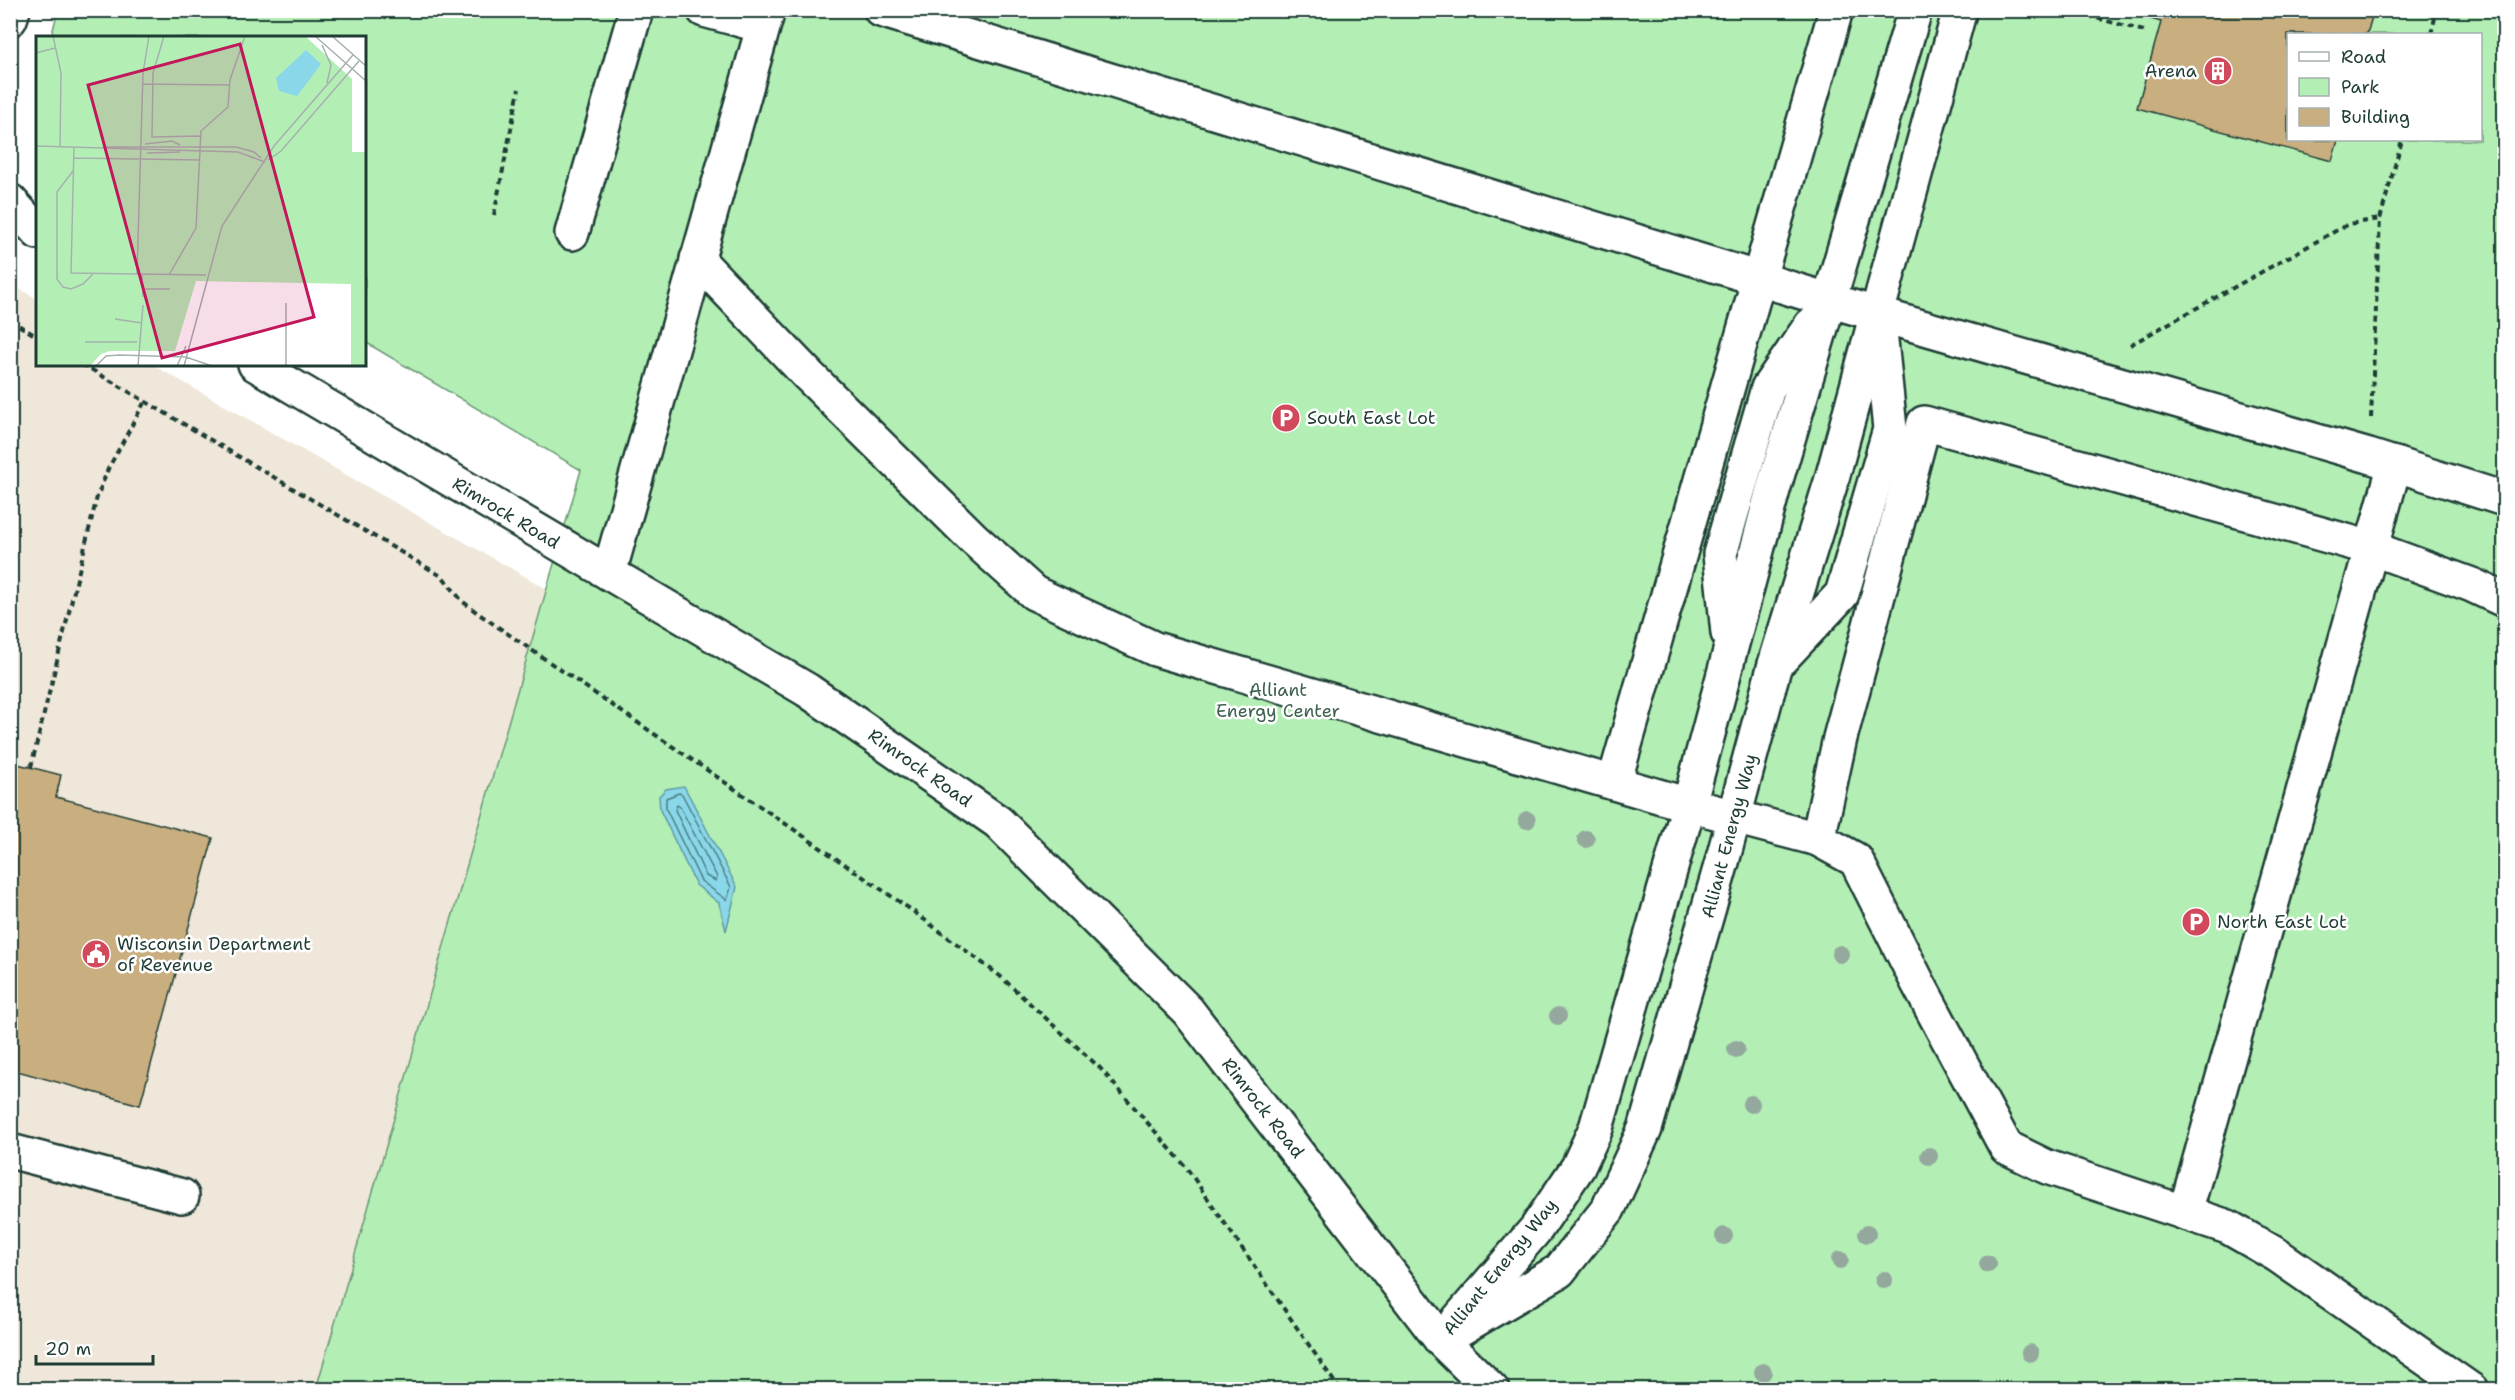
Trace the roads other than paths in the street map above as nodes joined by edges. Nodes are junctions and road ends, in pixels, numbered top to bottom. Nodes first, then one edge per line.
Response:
1 (13, 10) edge
2 (636, 10) edge
3 (704, 10) edge
4 (880, 10) edge
5 (1836, 10) edge
6 (1915, 10) edge
7 (1958, 10) edge
8 (765, 18) edge
9 (10, 19) edge
10 (10, 201) edge
11 (10, 230) edge
12 (36, 230) edge
13 (572, 233) dead end
14 (36, 238) edge
15 (697, 260) junction
16 (1759, 279) junction
17 (1828, 300) junction
18 (1878, 315) junction
19 (258, 366) edge
20 (2382, 460) junction
21 (2505, 499) edge
22 (2371, 548) junction
23 (609, 573) junction
24 (2505, 600) edge
25 (1775, 664) junction
26 (1614, 783) junction
27 (1689, 805) junction
28 (1734, 817) junction
29 (1818, 839) junction
30 (10, 1151) edge
31 (182, 1196) dead end
32 (2185, 1213) junction
33 (1441, 1340) junction
34 (1460, 1389) edge
35 (1492, 1389) edge
36 (2471, 1389) edge

1 - 9 main road
2 - 13 main road
3 - 8 main road
4 - 16 main road
5 - 16 main road
6 - 17 main road
7 - 18 main road, Alliant Energy Way
8 - 15 main road
10 - 12 main road
11 - 14 main road
15 - 23 main road
15 - 26 main road
16 - 17 main road
16 - 26 main road
17 - 18 main road
17 - 27 main road, Alliant Energy Way
18 - 20 main road
18 - 25 main road, Alliant Energy Way
18 - 25 main road
19 - 23 main road, Rimrock Road
20 - 21 main road
20 - 22 main road
22 - 24 main road
22 - 29 main road
22 - 32 main road
23 - 33 main road, Rimrock Road
25 - 28 main road, Alliant Energy Way
26 - 27 main road
27 - 28 main road
27 - 33 main road, Alliant Energy Way
28 - 29 main road
28 - 33 main road, Alliant Energy Way
29 - 32 main road
30 - 31 main road
32 - 36 main road
33 - 34 main road, Rimrock Road
33 - 35 main road, Rimrock Road

